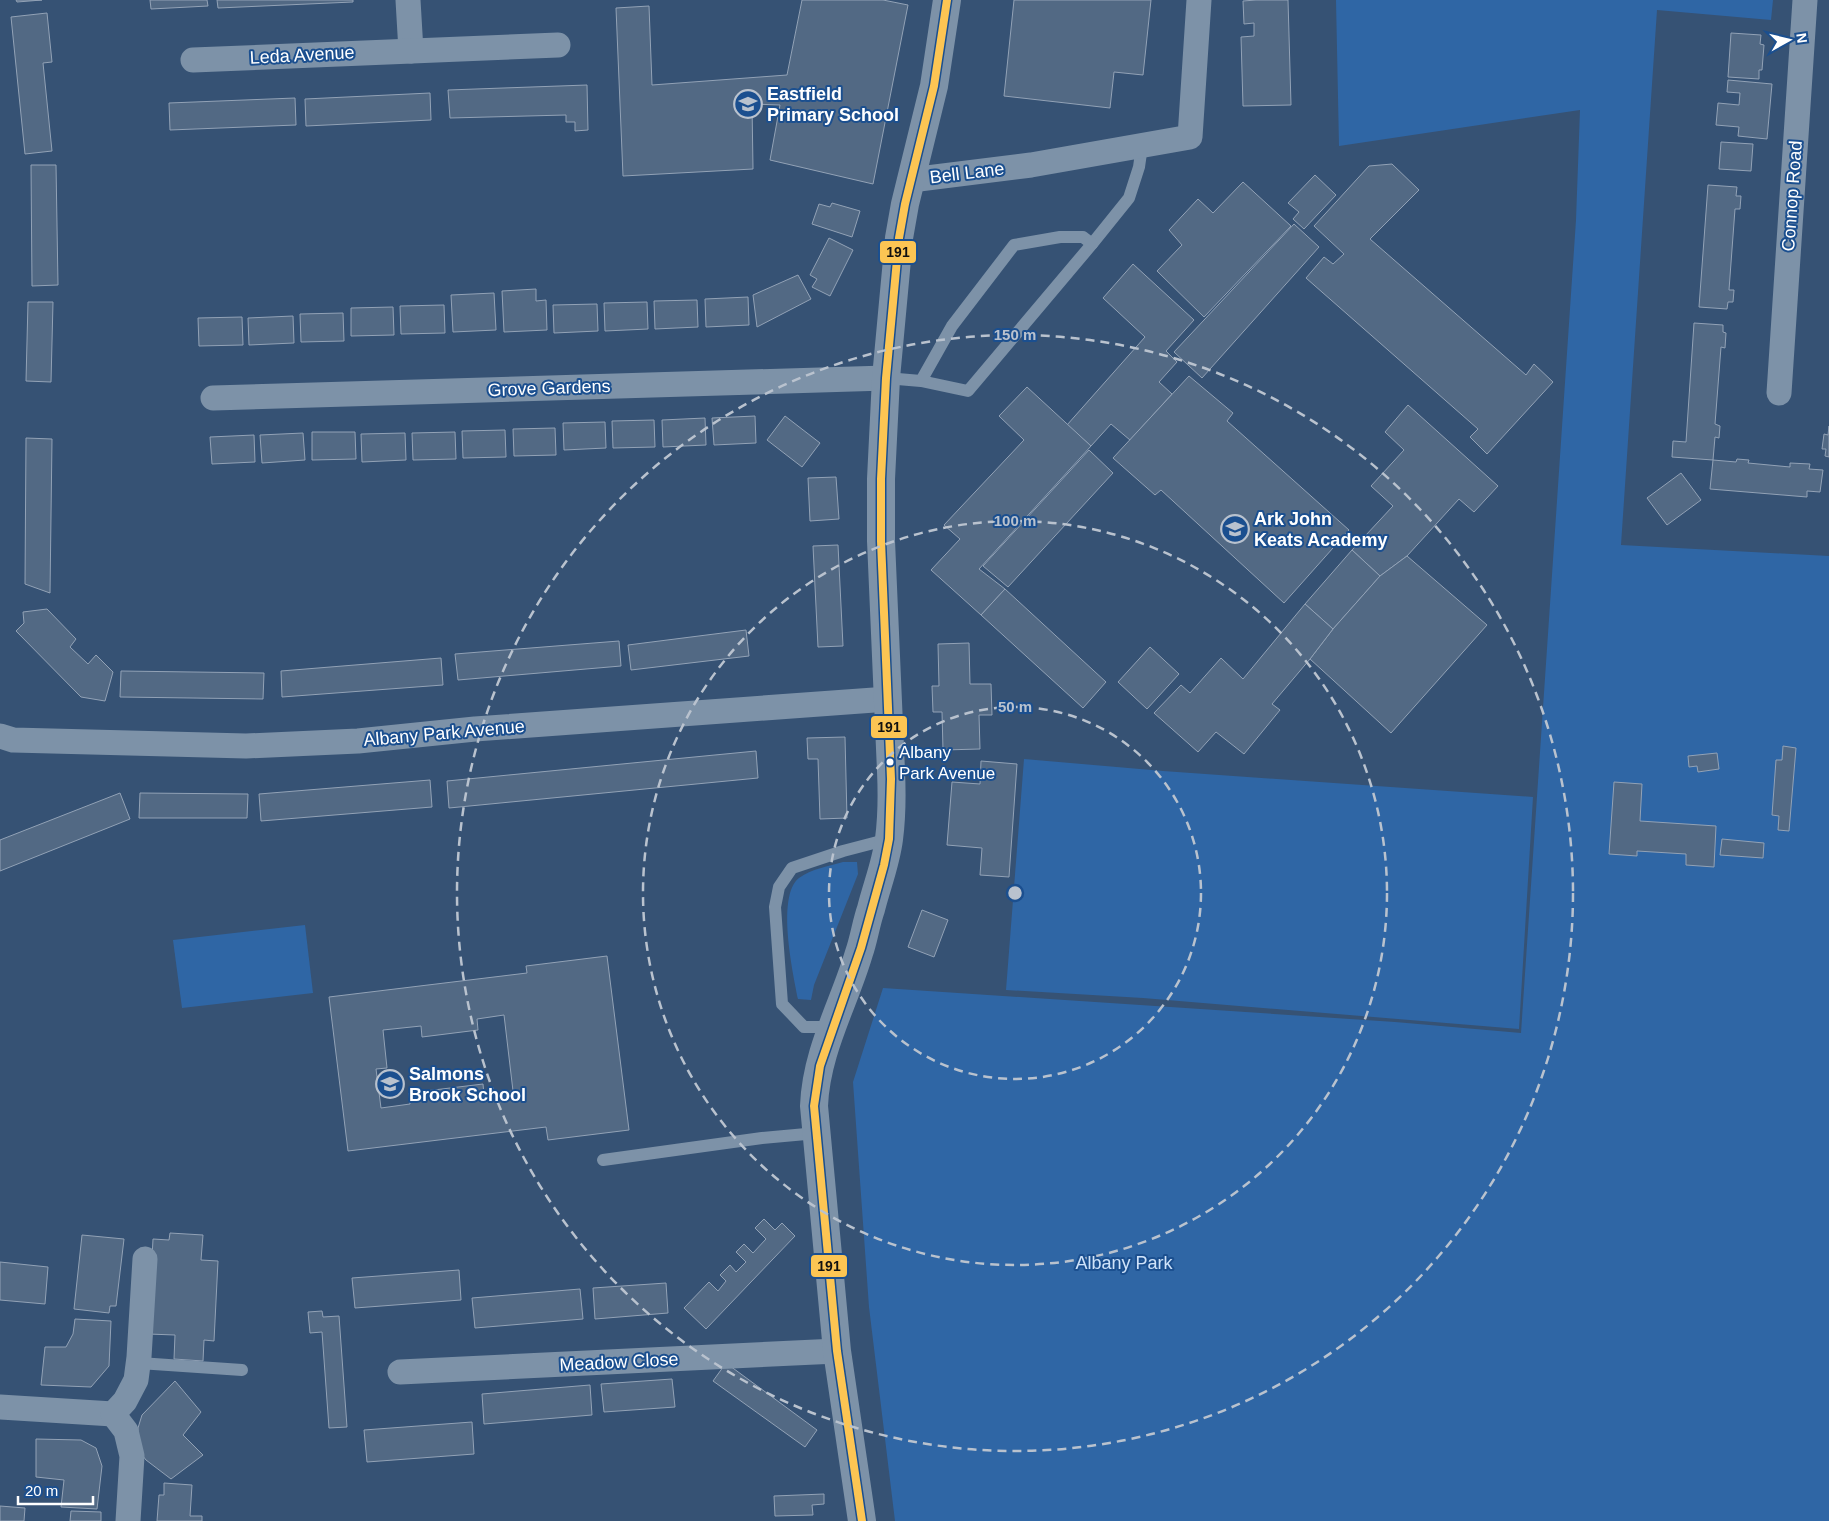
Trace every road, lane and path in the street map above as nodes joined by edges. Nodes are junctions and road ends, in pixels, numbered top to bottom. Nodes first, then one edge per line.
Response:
1 (408, 0) edge
2 (947, 0) edge
3 (1199, 0) edge
4 (1806, 0) edge
5 (558, 45) dead end
6 (411, 50) junction
7 (192, 60) dead end
8 (1142, 146) junction
9 (911, 180) junction
10 (1092, 244) junction
11 (886, 378) junction
12 (921, 381) junction
13 (1779, 393) dead end
14 (213, 398) dead end
15 (888, 699) junction
16 (0, 736) edge
17 (890, 839) junction
18 (831, 1027) junction
19 (817, 1133) junction
20 (603, 1160) dead end
21 (145, 1260) dead end
22 (837, 1351) junction
23 (139, 1363) junction
24 (242, 1370) dead end
25 (400, 1372) dead end
26 (0, 1406) edge
27 (114, 1414) junction
28 (128, 1521) edge
29 (862, 1521) edge

1 - 6 street
2 - 9 street
3 - 8 street, Bell Lane
4 - 13 street, Connop Road
5 - 6 street, Leda Avenue
6 - 7 street, Leda Avenue
8 - 9 street, Bell Lane
8 - 10 lane
9 - 11 street, Bell Lane
10 - 12 lane
10 - 12 lane
11 - 12 lane
11 - 14 street, Grove Gardens
11 - 15 street, Bell Lane
15 - 16 street, Albany Park Avenue
15 - 17 street, Bell Lane
17 - 18 street, Bell Lane
17 - 18 lane
18 - 19 street, Bell Lane
19 - 20 lane
19 - 22 street, Bell Lane
21 - 23 street
22 - 25 street, Meadow Close
22 - 29 street, Bell Lane
23 - 24 lane
23 - 27 street
26 - 27 street
27 - 28 street

